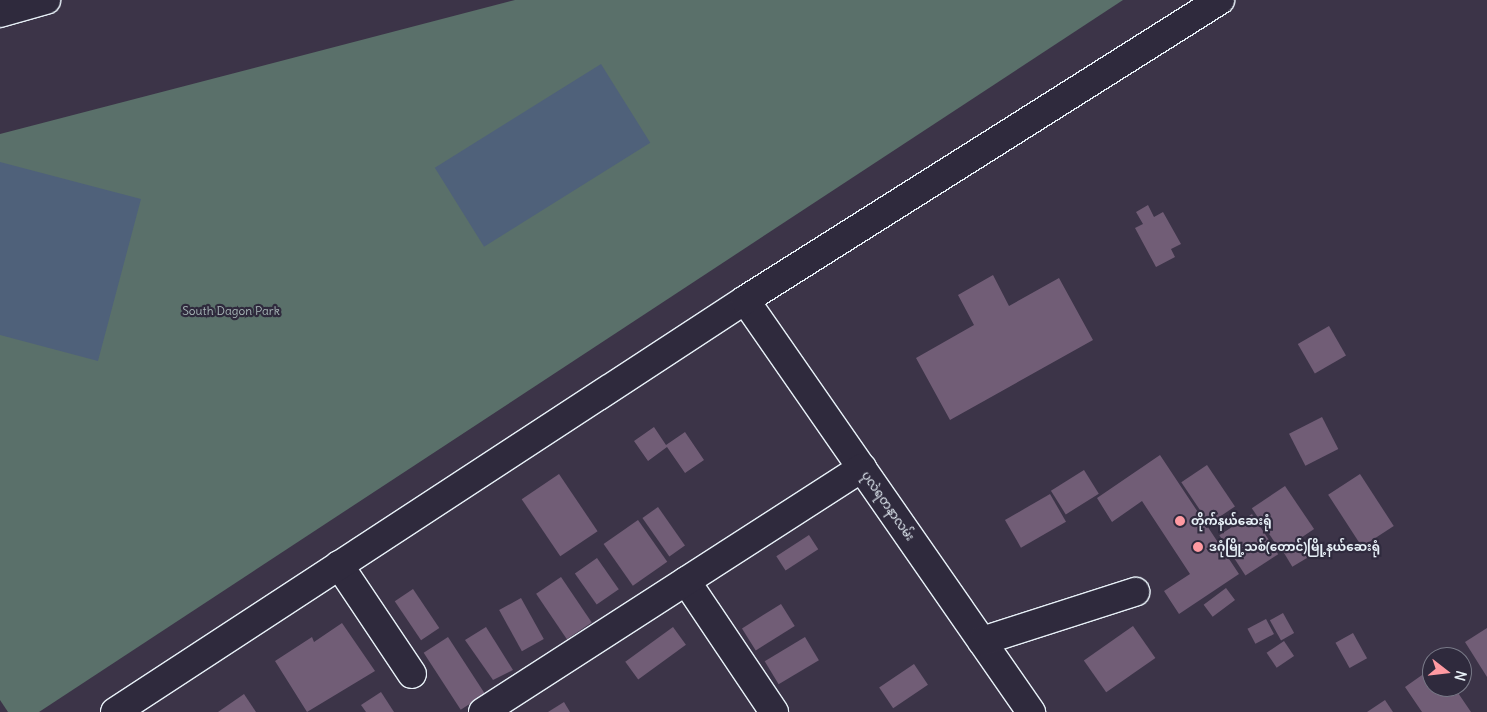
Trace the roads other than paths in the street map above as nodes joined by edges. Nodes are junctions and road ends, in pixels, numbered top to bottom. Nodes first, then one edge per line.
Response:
1 (46, 0) edge
2 (1220, 0) edge
3 (0, 13) edge
4 (745, 300) junction
5 (862, 468) junction
6 (339, 565) junction
7 (686, 581) junction
8 (1135, 592) dead end
9 (982, 641) junction
10 (412, 674) dead end
11 (115, 712) edge
12 (483, 712) edge
13 (774, 712) edge
14 (1031, 712) edge

1 - 3 main road
2 - 4 main road
4 - 5 main road, ပုလဲရတနာလမ်း
4 - 6 main road
5 - 7 main road
5 - 9 main road, ပုလဲရတနာလမ်း
6 - 10 main road
6 - 11 main road
7 - 12 main road
7 - 13 main road
8 - 9 main road
9 - 14 main road, ပုလဲရတနာလမ်း

